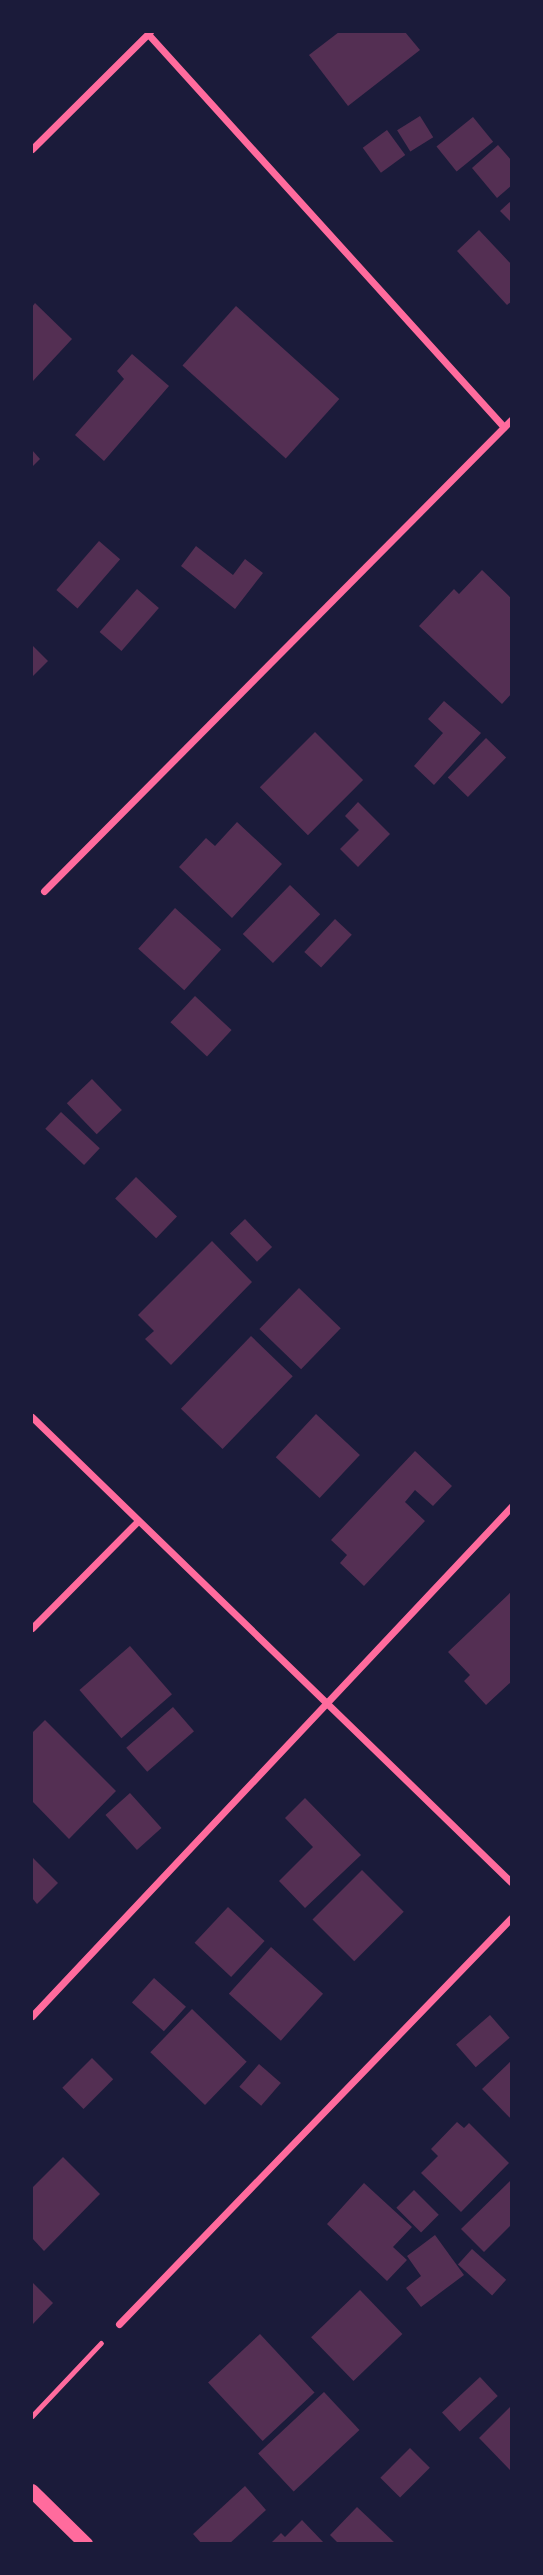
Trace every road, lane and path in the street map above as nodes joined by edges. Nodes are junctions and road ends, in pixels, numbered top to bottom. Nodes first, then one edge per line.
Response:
1 (149, 33) edge
2 (32, 149) edge
3 (512, 419) edge
4 (504, 427) junction
5 (44, 891) dead end
6 (32, 1418) edge
7 (512, 1506) edge
8 (137, 1522) junction
9 (32, 1628) edge
10 (327, 1705) junction
11 (512, 1883) edge
12 (512, 1917) edge
13 (32, 2016) edge
14 (119, 2325) joint
15 (32, 2416) edge
16 (32, 2491) edge
17 (86, 2543) edge

1 - 2 street
1 - 4 street
3 - 4 street
4 - 5 street
6 - 8 street
7 - 10 street
8 - 9 street
8 - 10 street
10 - 11 street
10 - 13 street
12 - 14 street
14 - 15 path
16 - 17 main road

